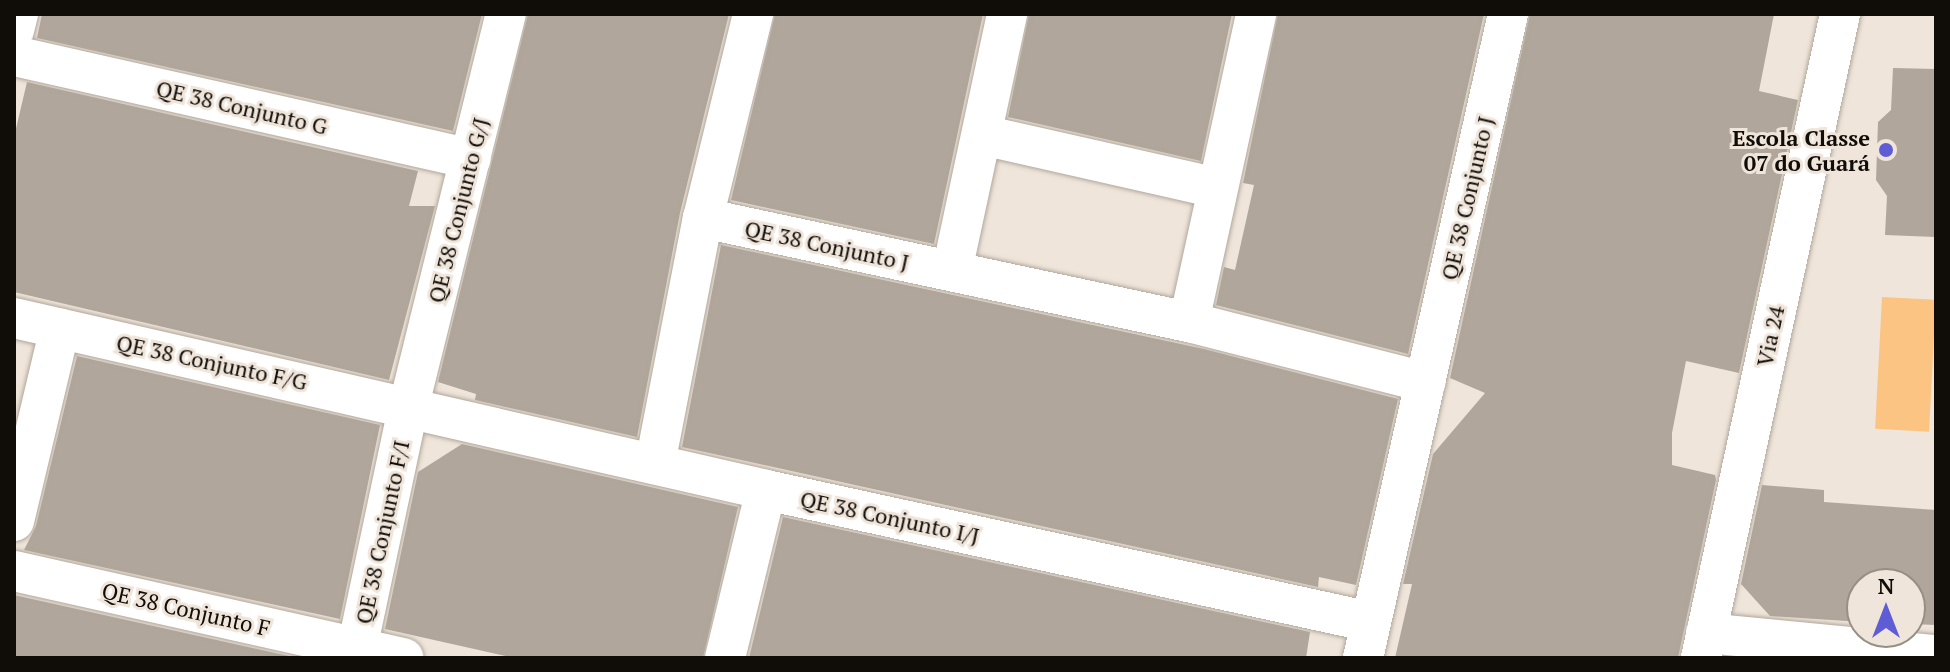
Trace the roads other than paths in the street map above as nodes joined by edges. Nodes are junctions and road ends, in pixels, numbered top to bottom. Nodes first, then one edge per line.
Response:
1 (18, 14) edge
2 (506, 14) edge
3 (753, 14) edge
4 (1007, 14) edge
5 (1256, 14) edge
6 (1508, 14) edge
7 (1840, 14) edge
8 (14, 30) edge
9 (14, 56) edge
10 (982, 135) junction
11 (471, 159) junction
12 (1217, 188) junction
13 (703, 218) junction
14 (952, 271) junction
15 (14, 318) edge
16 (1189, 322) junction
17 (60, 328) junction
18 (1425, 382) junction
19 (409, 405) junction
20 (655, 464) junction
21 (766, 490) junction
22 (14, 521) edge
23 (14, 571) edge
24 (1367, 640) edge
25 (1703, 646) edge
26 (356, 653) edge
27 (1936, 655) edge
28 (403, 658) edge
29 (725, 658) edge

1 - 8 street
2 - 11 street, QE 38 Conjunto G/J
3 - 13 street
4 - 10 street
5 - 12 street
6 - 18 street, QE 38 Conjunto J
7 - 25 street, Via 24
9 - 11 street, QE 38 Conjunto G
10 - 12 street
10 - 14 street
11 - 19 street, QE 38 Conjunto G/J
12 - 16 street
13 - 14 street, QE 38 Conjunto J
13 - 20 street
14 - 16 street, QE 38 Conjunto J
15 - 17 street, QE 38 Conjunto F/G
16 - 18 street, QE 38 Conjunto J
17 - 19 street, QE 38 Conjunto F/G
17 - 22 street
18 - 24 street, QE 38 Conjunto J
19 - 20 street, QE 38 Conjunto I/J
19 - 26 street, QE 38 Conjunto F/I
20 - 21 street, QE 38 Conjunto I/J
21 - 24 street, QE 38 Conjunto I/J
21 - 29 street
23 - 26 street, QE 38 Conjunto F
25 - 27 street
26 - 28 street, QE 38 Conjunto F

